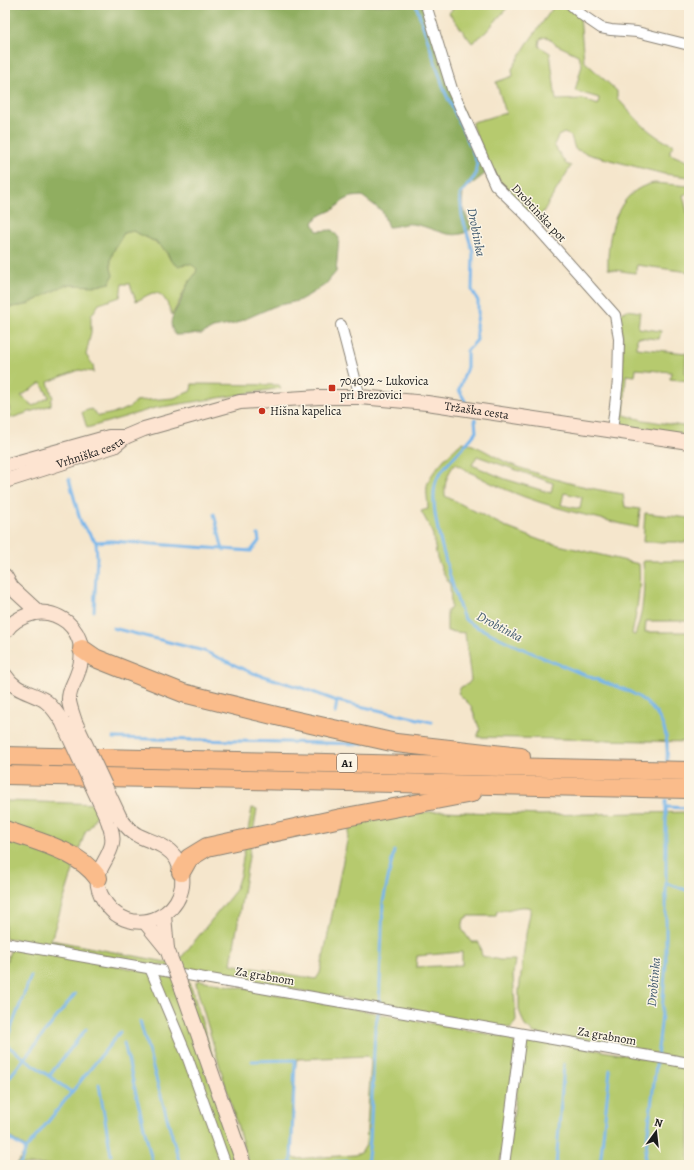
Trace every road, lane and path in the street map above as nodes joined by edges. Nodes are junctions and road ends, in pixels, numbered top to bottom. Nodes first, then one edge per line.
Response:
1 (426, 5) edge
2 (571, 5) edge
3 (689, 45) edge
4 (341, 326) dead end
5 (360, 397) junction
6 (612, 431) junction
7 (125, 437) junction
8 (689, 442) edge
9 (5, 466) edge
10 (21, 476) junction
11 (5, 481) edge
12 (5, 494) edge
13 (5, 576) edge
14 (38, 612) junction
15 (5, 627) edge
16 (82, 650) junction
17 (5, 675) edge
18 (69, 722) junction
19 (5, 756) edge
20 (635, 770) junction
21 (689, 771) edge
22 (5, 775) edge
23 (522, 786) junction
24 (689, 789) edge
25 (114, 818) junction
26 (5, 830) edge
27 (181, 872) junction
28 (98, 884) junction
29 (164, 915) junction
30 (145, 922) junction
31 (5, 943) edge
32 (168, 953) junction
33 (150, 968) junction
34 (521, 1034) junction
35 (689, 1063) edge
36 (226, 1165) edge
37 (244, 1165) edge
38 (504, 1165) edge

1 - 6 street, Drobtinška pot
2 - 3 street
4 - 5 street
5 - 6 main road, Tržaška cesta
5 - 7 main road, Tržaška cesta
6 - 8 main road, Tržaška cesta
7 - 9 main road, Vrhniška cesta
7 - 10 main road, Vrhniška cesta
10 - 11 main road, Vrhniška cesta
10 - 12 main road
13 - 14 main road
14 - 15 main road
14 - 16 main road
16 - 18 main road
16 - 20 highway
17 - 18 main road
18 - 25 main road, bridge
19 - 20 highway, A1
20 - 21 highway, A1
22 - 23 highway, A1
23 - 24 highway, A1
23 - 27 highway
25 - 27 main road
25 - 28 main road
26 - 28 highway
27 - 29 main road
28 - 30 main road
29 - 30 main road
29 - 32 main road
30 - 32 main road
31 - 33 street, Za grabnom
32 - 37 main road, bridge
33 - 34 street, Za grabnom
33 - 36 street
34 - 35 street, Za grabnom
34 - 38 street

